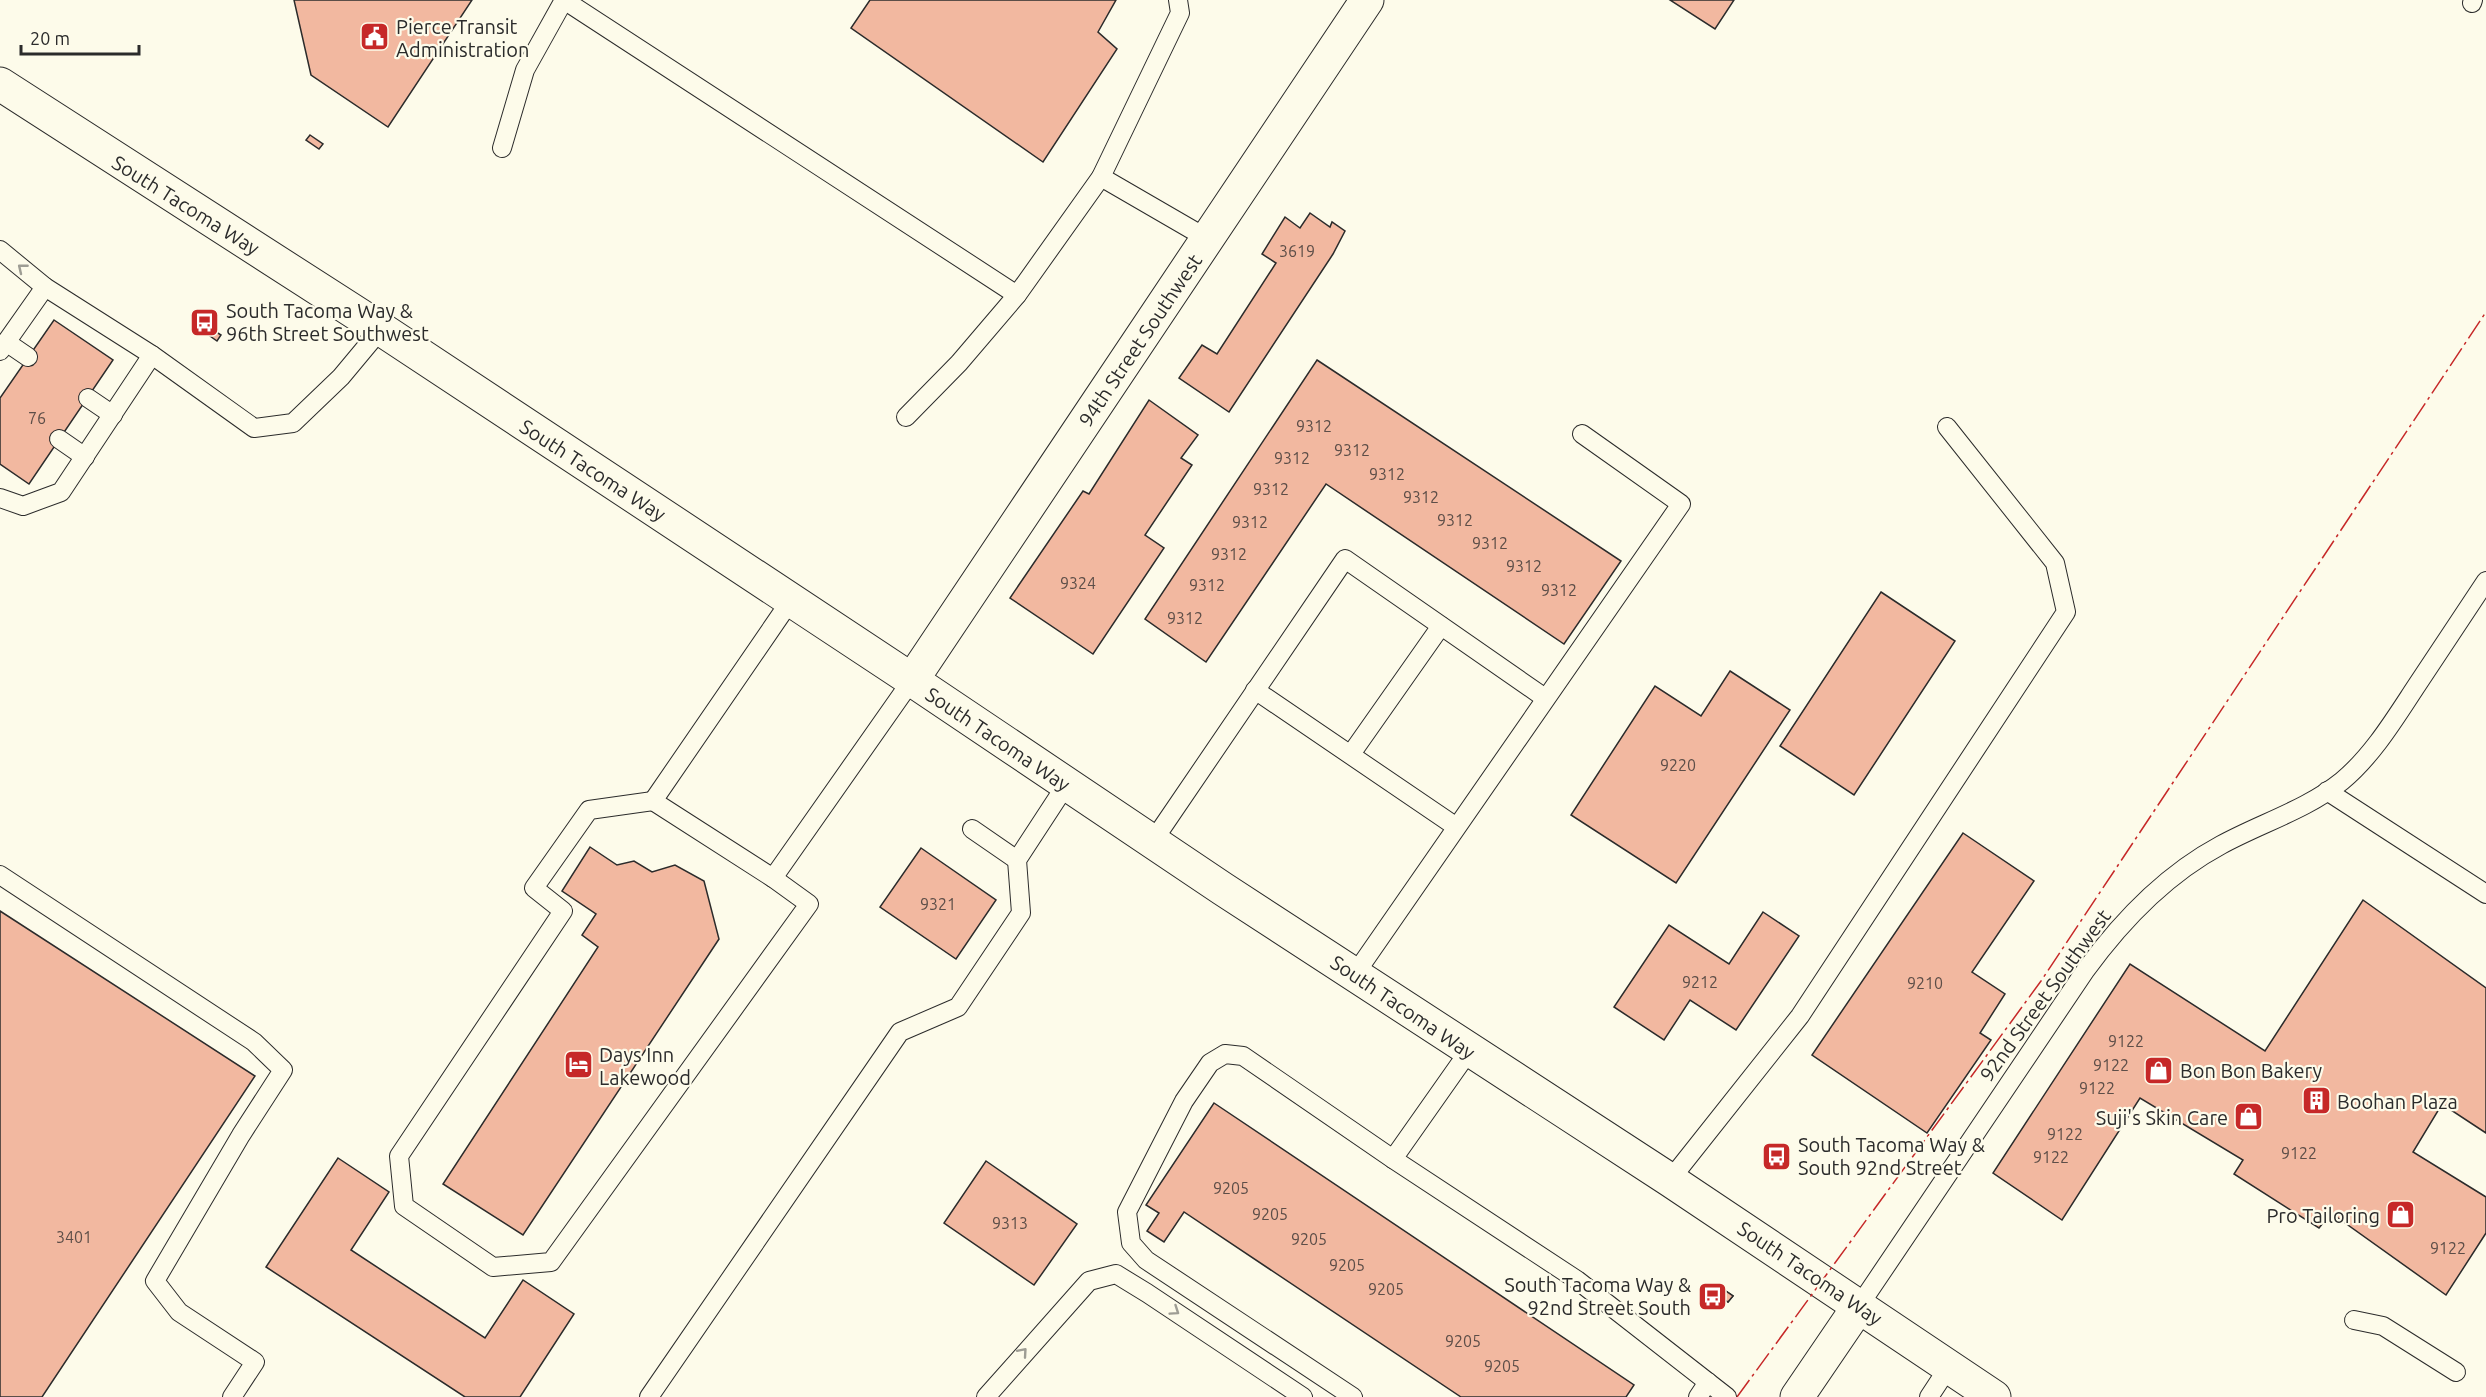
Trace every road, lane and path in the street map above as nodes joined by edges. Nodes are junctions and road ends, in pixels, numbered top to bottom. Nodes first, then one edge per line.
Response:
1 (564, 0) edge
2 (1179, 0) edge
3 (1368, 0) edge
4 (0, 84) edge
5 (502, 148) dead end
6 (1101, 177) junction
7 (1208, 239) junction
8 (0, 250) edge
9 (45, 287) junction
10 (1017, 295) junction
11 (381, 329) junction
12 (3, 346) edge
13 (152, 355) junction
14 (28, 357) dead end
15 (88, 398) dead end
16 (113, 415) junction
17 (906, 417) dead end
18 (1947, 427) dead end
19 (1582, 434) dead end
20 (59, 439) dead end
21 (86, 456) junction
22 (0, 498) edge
23 (2486, 581) edge
24 (791, 600) junction
25 (1441, 626) junction
26 (912, 680) junction
27 (1255, 690) junction
28 (1545, 698) junction
29 (1351, 754) junction
30 (1066, 785) junction
31 (2327, 791) junction
32 (653, 801) junction
33 (1455, 826) junction
34 (972, 830) dead end
35 (1153, 841) junction
36 (1017, 860) junction
37 (0, 875) edge
38 (773, 878) junction
39 (2486, 894) edge
40 (1355, 974) junction
41 (1469, 1051) junction
42 (1393, 1159) junction
43 (1670, 1180) junction
44 (1859, 1306) junction
45 (2354, 1320) dead end
46 (1948, 1368) junction
47 (2456, 1372) dead end
48 (1703, 1389) edge
49 (232, 1397) edge
50 (648, 1397) edge
51 (986, 1397) edge
52 (1303, 1397) edge
53 (1353, 1397) edge
54 (1727, 1397) edge
55 (1797, 1397) edge
56 (1929, 1397) edge
57 (1994, 1397) edge

1 - 5 lane
1 - 10 lane
2 - 6 lane
3 - 7 main road, 94th Street Southwest
4 - 11 main road, South Tacoma Way
6 - 7 lane
6 - 10 lane
7 - 26 main road, 94th Street Southwest
9 -> 8 lane
9 - 12 lane
9 - 13 lane
10 - 17 lane
11 - 13 lane
11 - 24 main road, South Tacoma Way
12 - 14 lane
13 - 16 lane
15 - 16 lane
16 - 21 lane
18 - 43 lane
19 - 28 lane
20 - 21 lane
21 - 22 lane
23 - 31 lane, 92nd Street Southwest
24 - 26 main road, South Tacoma Way
24 - 32 lane
25 - 27 lane
25 - 28 lane
25 - 29 lane
26 - 30 main road, South Tacoma Way
26 - 38 lane
27 - 29 lane
27 - 35 lane
28 - 33 lane
29 - 33 lane
30 - 35 main road, South Tacoma Way
30 - 36 lane
31 - 39 lane
31 - 44 lane, 92nd Street Southwest
32 - 38 lane
32 - 38 lane
33 - 40 lane
34 - 36 lane
35 - 40 main road, South Tacoma Way
36 - 50 lane
37 - 49 lane
40 - 41 main road, South Tacoma Way
41 - 42 lane
41 - 43 main road, South Tacoma Way
42 - 48 lane
42 - 53 lane
43 - 44 main road, South Tacoma Way
44 - 46 main road, South Tacoma Way
44 - 55 main road
45 - 47 lane
46 - 56 lane
46 - 57 main road, South Tacoma Way
48 - 54 lane
51 -> 52 lane

